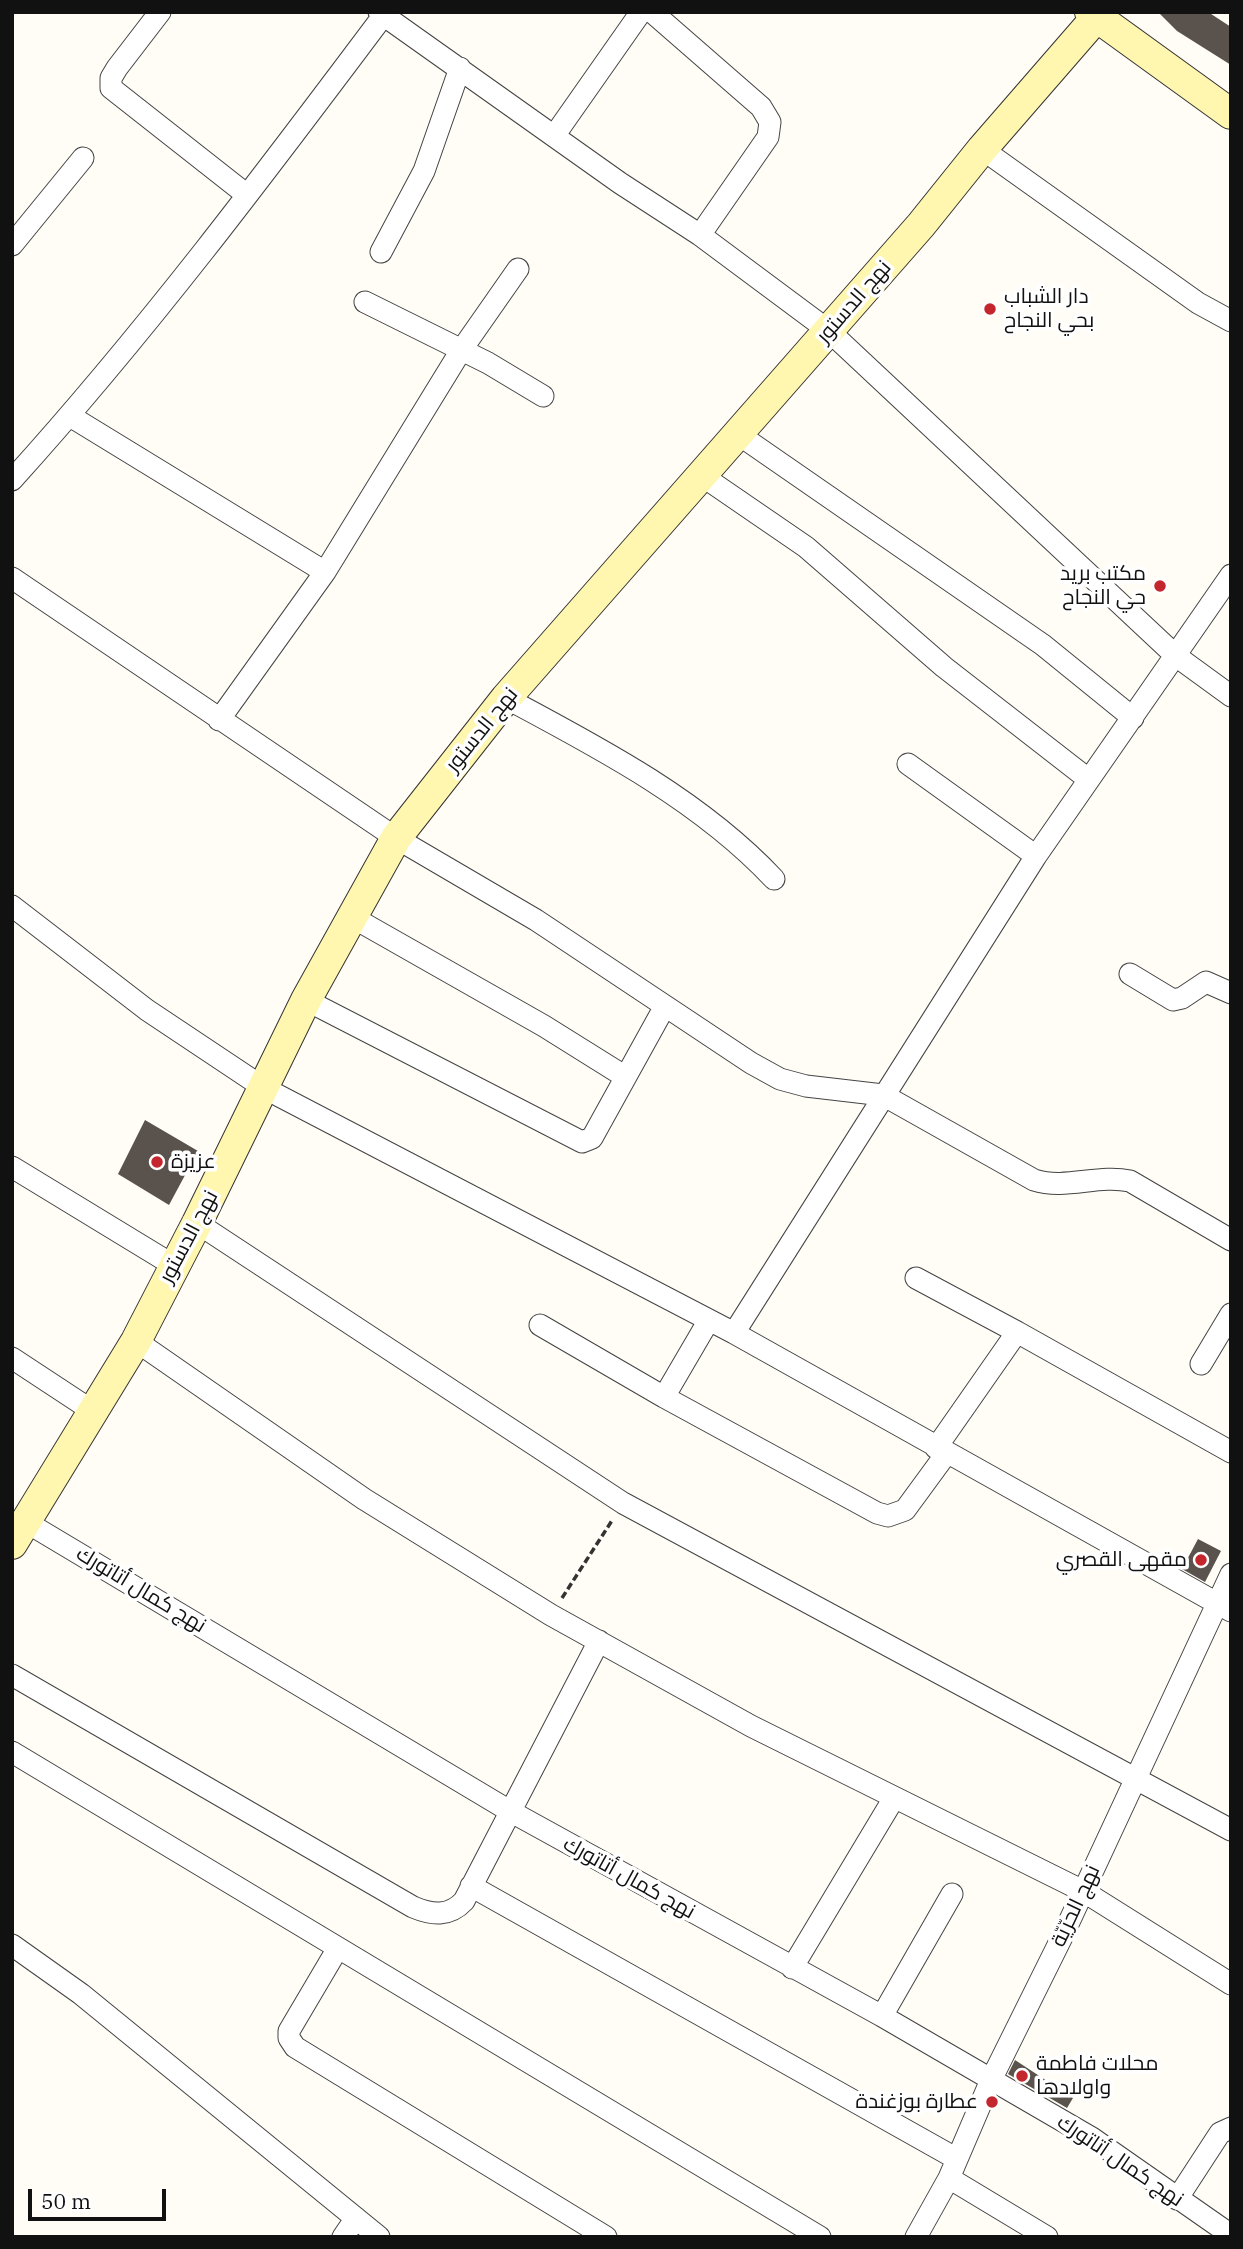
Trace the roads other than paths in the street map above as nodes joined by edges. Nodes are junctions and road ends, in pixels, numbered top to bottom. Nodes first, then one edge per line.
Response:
1 (160, 12) edge
2 (641, 12) edge
3 (652, 12) edge
4 (382, 13) edge
5 (1096, 14) edge
6 (460, 68) junction
7 (1231, 114) edge
8 (554, 136) junction
9 (982, 149) junction
10 (83, 158) dead end
11 (247, 195) junction
12 (700, 235) junction
13 (12, 245) edge
14 (381, 252) dead end
15 (518, 269) dead end
16 (365, 302) dead end
17 (1231, 321) edge
18 (829, 331) junction
19 (460, 352) junction
20 (542, 396) dead end
21 (70, 416) junction
22 (738, 434) junction
23 (701, 475) junction
24 (12, 480) edge
25 (325, 572) junction
26 (1231, 575) edge
27 (12, 578) edge
28 (1176, 656) junction
29 (1231, 696) edge
30 (506, 698) junction
31 (1133, 718) junction
32 (219, 720) junction
33 (908, 764) dead end
34 (1088, 779) junction
35 (396, 838) junction
36 (1036, 856) junction
37 (774, 879) dead end
38 (12, 906) edge
39 (352, 917) junction
40 (1130, 974) dead end
41 (1231, 993) edge
42 (306, 1000) junction
43 (665, 1006) junction
44 (624, 1076) junction
45 (264, 1088) junction
46 (883, 1095) junction
47 (12, 1167) edge
48 (197, 1223) junction
49 (1231, 1240) edge
50 (173, 1265) junction
51 (916, 1278) dead end
52 (1231, 1314) edge
53 (709, 1320) junction
54 (540, 1325) dead end
55 (1017, 1332) junction
56 (734, 1333) junction
57 (136, 1341) junction
58 (12, 1358) edge
59 (1201, 1364) dead end
60 (664, 1396) junction
61 (92, 1410) junction
62 (941, 1451) junction
63 (1231, 1452) edge
64 (19, 1533) edge
65 (1231, 1574) edge
66 (1223, 1607) edge
67 (598, 1641) junction
68 (12, 1675) edge
69 (12, 1752) edge
70 (1135, 1776) junction
71 (894, 1798) junction
72 (508, 1810) junction
73 (1231, 1830) edge
74 (471, 1886) junction
75 (1083, 1891) junction
76 (952, 1894) dead end
77 (12, 1945) edge
78 (338, 1948) junction
79 (792, 1968) junction
80 (1231, 1984) edge
81 (882, 2016) junction
82 (991, 2080) junction
83 (1231, 2128) edge
84 (953, 2168) junction
85 (1177, 2199) junction
86 (356, 2218) junction
87 (1231, 2235) edge
88 (343, 2237) edge
89 (379, 2237) edge
90 (606, 2237) edge
91 (820, 2237) edge
92 (916, 2237) edge
93 (1046, 2237) edge

1 - 11 street
2 - 8 street
3 - 12 street
4 - 6 street
4 - 11 street
5 - 7 street
5 - 9 street, نهج الدستور
6 - 8 street
6 - 14 street
8 - 12 street
9 - 17 street
9 - 18 street, نهج الدستور
10 - 13 street
11 - 21 street
12 - 18 street
15 - 19 street
16 - 19 street
18 - 22 street, نهج الدستور
18 - 28 street
19 - 20 street
19 - 25 street
21 - 24 street
21 - 25 street
22 - 23 street, نهج الدستور
22 - 31 street
23 - 30 street, نهج الدستور
23 - 34 street
25 - 32 street
26 - 28 street
27 - 32 street
28 - 29 street
28 - 31 street
30 - 35 street, نهج الدستور
30 - 37 street
31 - 34 street
32 - 35 street
33 - 36 street
34 - 36 street
35 - 39 street, نهج الدستور
35 - 43 street
36 - 46 street
38 - 45 street
39 - 42 street, نهج الدستور
39 - 44 street
40 - 41 street
42 - 44 street
42 - 45 street, نهج الدستور
43 - 44 street
43 - 46 street
45 - 48 street, نهج الدستور
45 - 53 street
46 - 49 street
46 - 56 street
47 - 50 street
48 - 50 street, نهج الدستور
48 - 70 street
50 - 57 street, نهج الدستور
51 - 55 street
52 - 59 street
53 - 56 street
53 - 60 street
54 - 60 street
55 - 62 street
55 - 63 street
56 - 62 street
57 - 61 street, نهج الدستور
57 - 67 street
58 - 61 street
60 - 62 street
61 - 64 street, نهج الدستور
62 - 66 street
64 - 72 street, نهج كمال أتاتورك
65 - 66 street, نهج الحرّيّة
66 - 70 street, نهج الحرّيّة
67 - 71 street
67 - 72 street
68 - 74 street
69 - 78 street
70 - 73 street
70 - 75 street, نهج الحرّيّة
71 - 75 street
71 - 79 street
72 - 74 street
72 - 79 street, نهج كمال أتاتورك
74 - 84 street
75 - 80 street
75 - 82 street, نهج الحرّيّة
76 - 81 street
77 - 86 street
78 - 90 street
78 - 91 street
79 - 81 street, نهج كمال أتاتورك
81 - 82 street, نهج كمال أتاتورك
82 - 84 street, نهج الحرّيّة
82 - 85 street, نهج كمال أتاتورك
83 - 85 street
84 - 92 street, نهج الحرّيّة
84 - 93 street
85 - 87 street, نهج كمال أتاتورك
86 - 88 street
86 - 89 street

